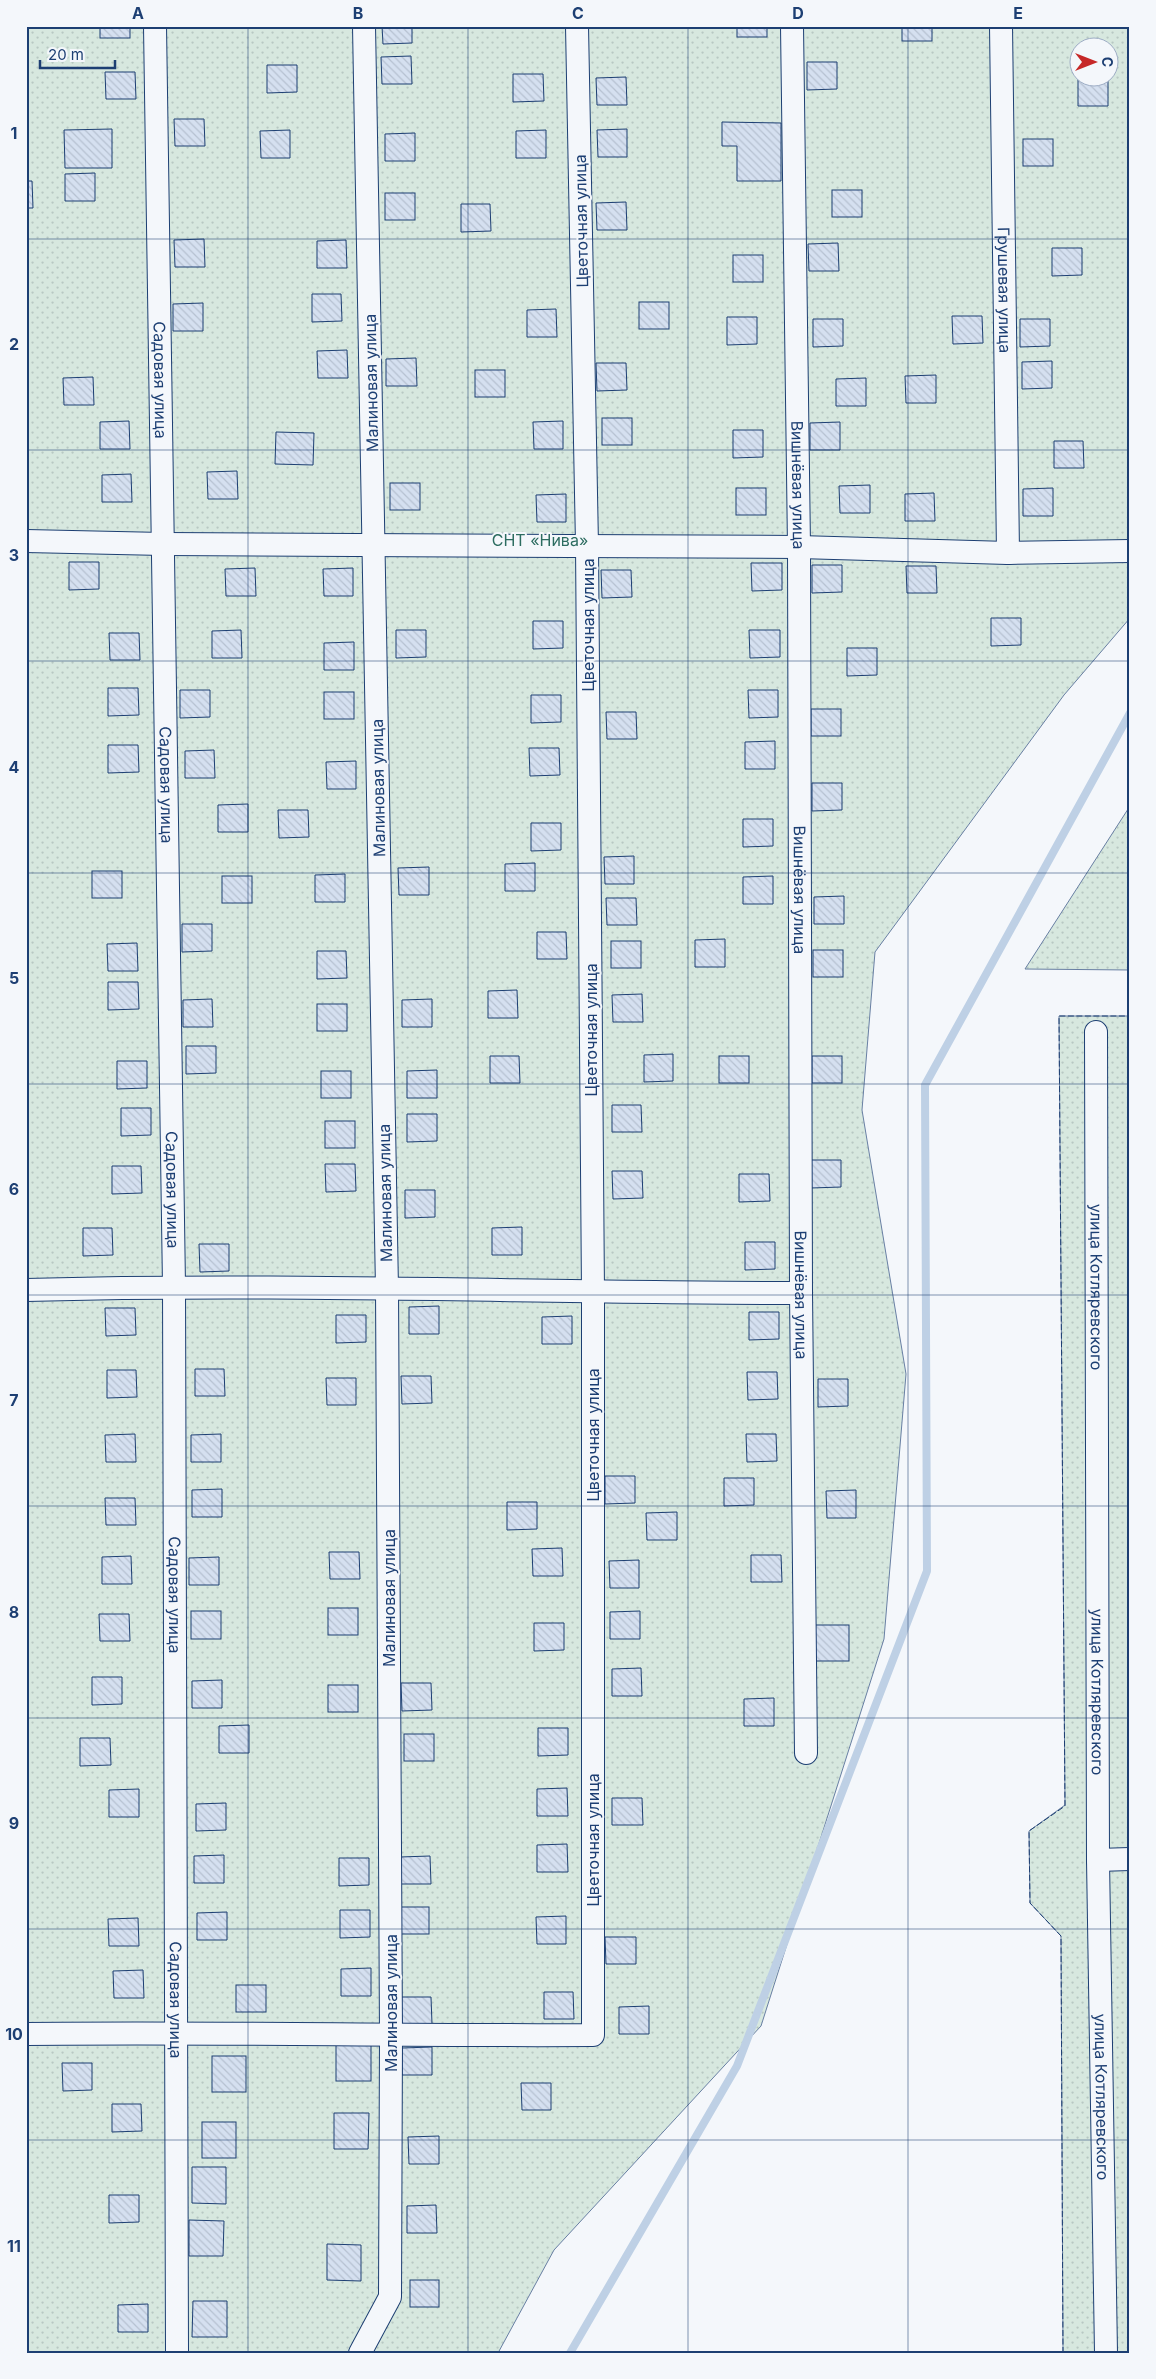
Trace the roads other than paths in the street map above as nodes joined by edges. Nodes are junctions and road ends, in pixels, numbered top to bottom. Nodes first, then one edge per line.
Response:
1 (155, 26) edge
2 (364, 26) edge
3 (577, 26) edge
4 (792, 26) edge
5 (1001, 26) edge
6 (26, 541) edge
7 (163, 544) junction
8 (374, 544) junction
9 (587, 545) junction
10 (799, 547) junction
11 (1130, 551) edge
12 (1008, 553) junction
13 (1096, 1032) dead end
14 (174, 1286) junction
15 (387, 1289) junction
16 (26, 1290) edge
17 (593, 1293) junction
18 (801, 1293) junction
19 (806, 1753) dead end
20 (1098, 1860) junction
21 (1130, 1860) edge
22 (175, 2032) junction
23 (26, 2034) edge
24 (391, 2036) junction
25 (177, 2353) edge
26 (360, 2353) edge
27 (1106, 2353) edge

1 - 7 street, Садовая улица
2 - 8 street, Малиновая улица
3 - 9 street, Цветочная улица
4 - 10 street, Вишнёвая улица
5 - 12 street, Грушевая улица
6 - 7 street
7 - 8 street
7 - 14 street, Садовая улица
8 - 9 street
8 - 15 street, Малиновая улица
9 - 10 street
9 - 17 street, Цветочная улица
10 - 12 street
10 - 18 street, Вишнёвая улица
11 - 12 street
13 - 20 street, улица Котляревского
14 - 15 street
14 - 16 street
14 - 22 street, Садовая улица
15 - 17 street
15 - 24 street, Малиновая улица
17 - 18 street
17 - 24 street, Цветочная улица
18 - 19 street, Вишнёвая улица
20 - 21 street
20 - 27 street, улица Котляревского
22 - 23 street
22 - 24 street
22 - 25 street, Садовая улица
24 - 26 street, Малиновая улица

